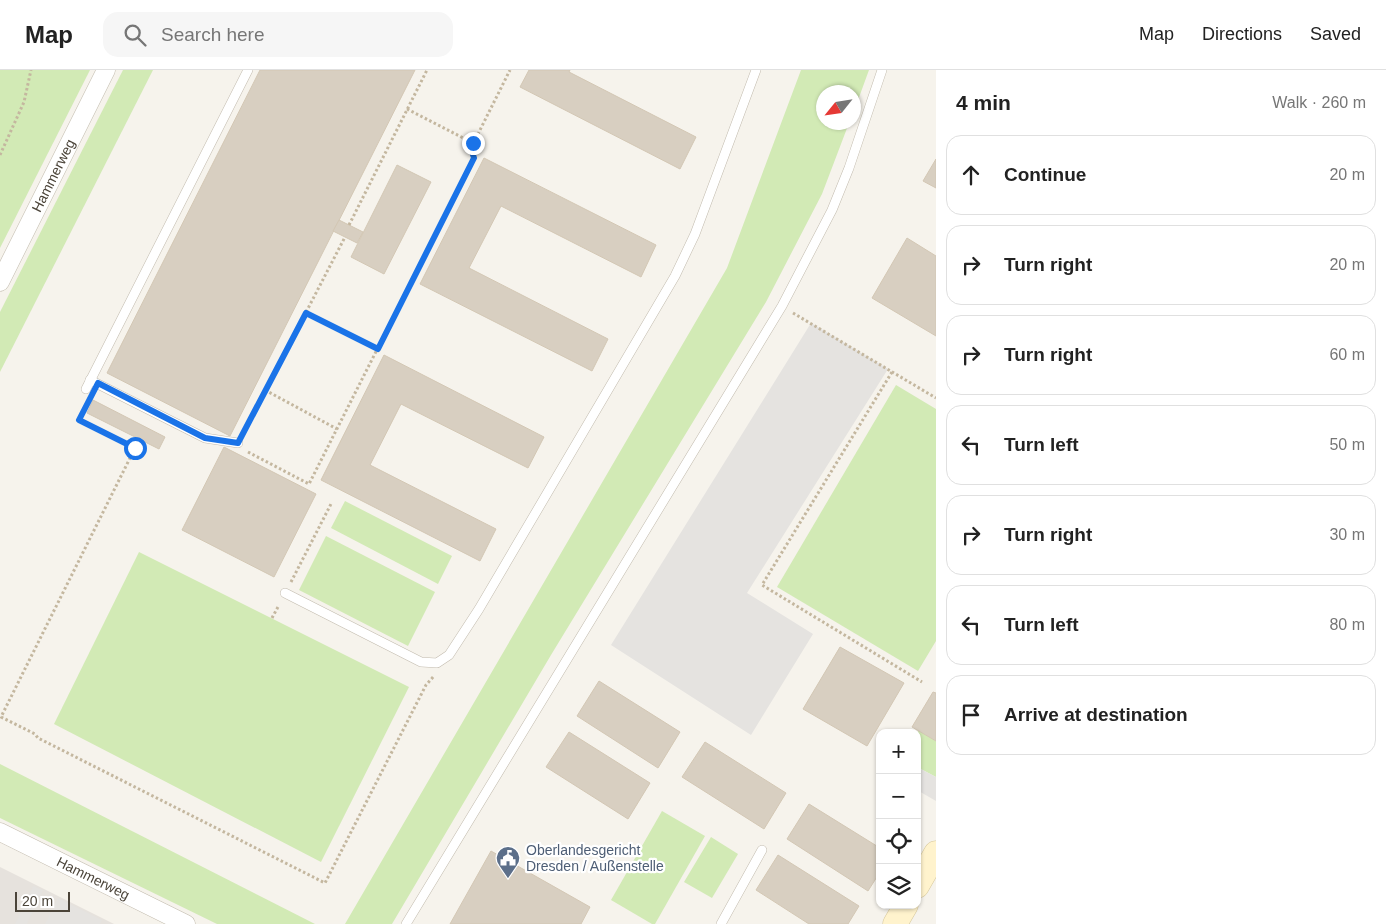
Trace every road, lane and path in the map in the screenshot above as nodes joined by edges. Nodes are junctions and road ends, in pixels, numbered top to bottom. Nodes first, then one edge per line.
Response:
1 (30, 70) edge
2 (106, 70) edge
3 (248, 70) edge
4 (427, 70) edge
5 (510, 70) edge
6 (756, 70) edge
7 (882, 70) edge
8 (407, 109) junction
9 (473, 143) junction
10 (0, 155) edge
11 (349, 225) dead end
12 (345, 237) dead end
13 (0, 282) edge
14 (782, 306) junction
15 (306, 313) junction
16 (378, 349) junction
17 (892, 372) junction
18 (94, 382) junction
19 (86, 389) dead end
20 (266, 390) junction
21 (936, 398) edge
22 (337, 429) junction
23 (238, 443) junction
24 (332, 502) dead end
25 (285, 593) junction
26 (272, 618) dead end
27 (437, 663) junction
28 (922, 682) dead end
29 (0, 832) edge
30 (762, 850) dead end
31 (936, 853) edge
32 (921, 879) edge
33 (904, 909) edge
34 (186, 924) edge
35 (406, 924) edge
36 (721, 924) edge
37 (895, 924) edge

1 - 10 path
2 - 13 street, Hammerweg
3 - 18 lane
4 - 8 path
5 - 9 path
6 - 27 lane
7 - 14 lane
8 - 9 path
8 - 11 path
9 - 16 path
12 - 15 path
14 - 17 path
14 - 35 lane
15 - 16 path
15 - 20 path
16 - 22 path
17 - 21 path
17 - 28 path
18 - 19 lane
18 - 23 lane
18 - 27 path
20 - 22 path
20 - 23 path
22 - 23 path
24 - 25 path
25 - 26 path
25 - 27 lane
29 - 34 street, Hammerweg
30 - 36 lane
31 - 32 main road
33 - 37 main road

